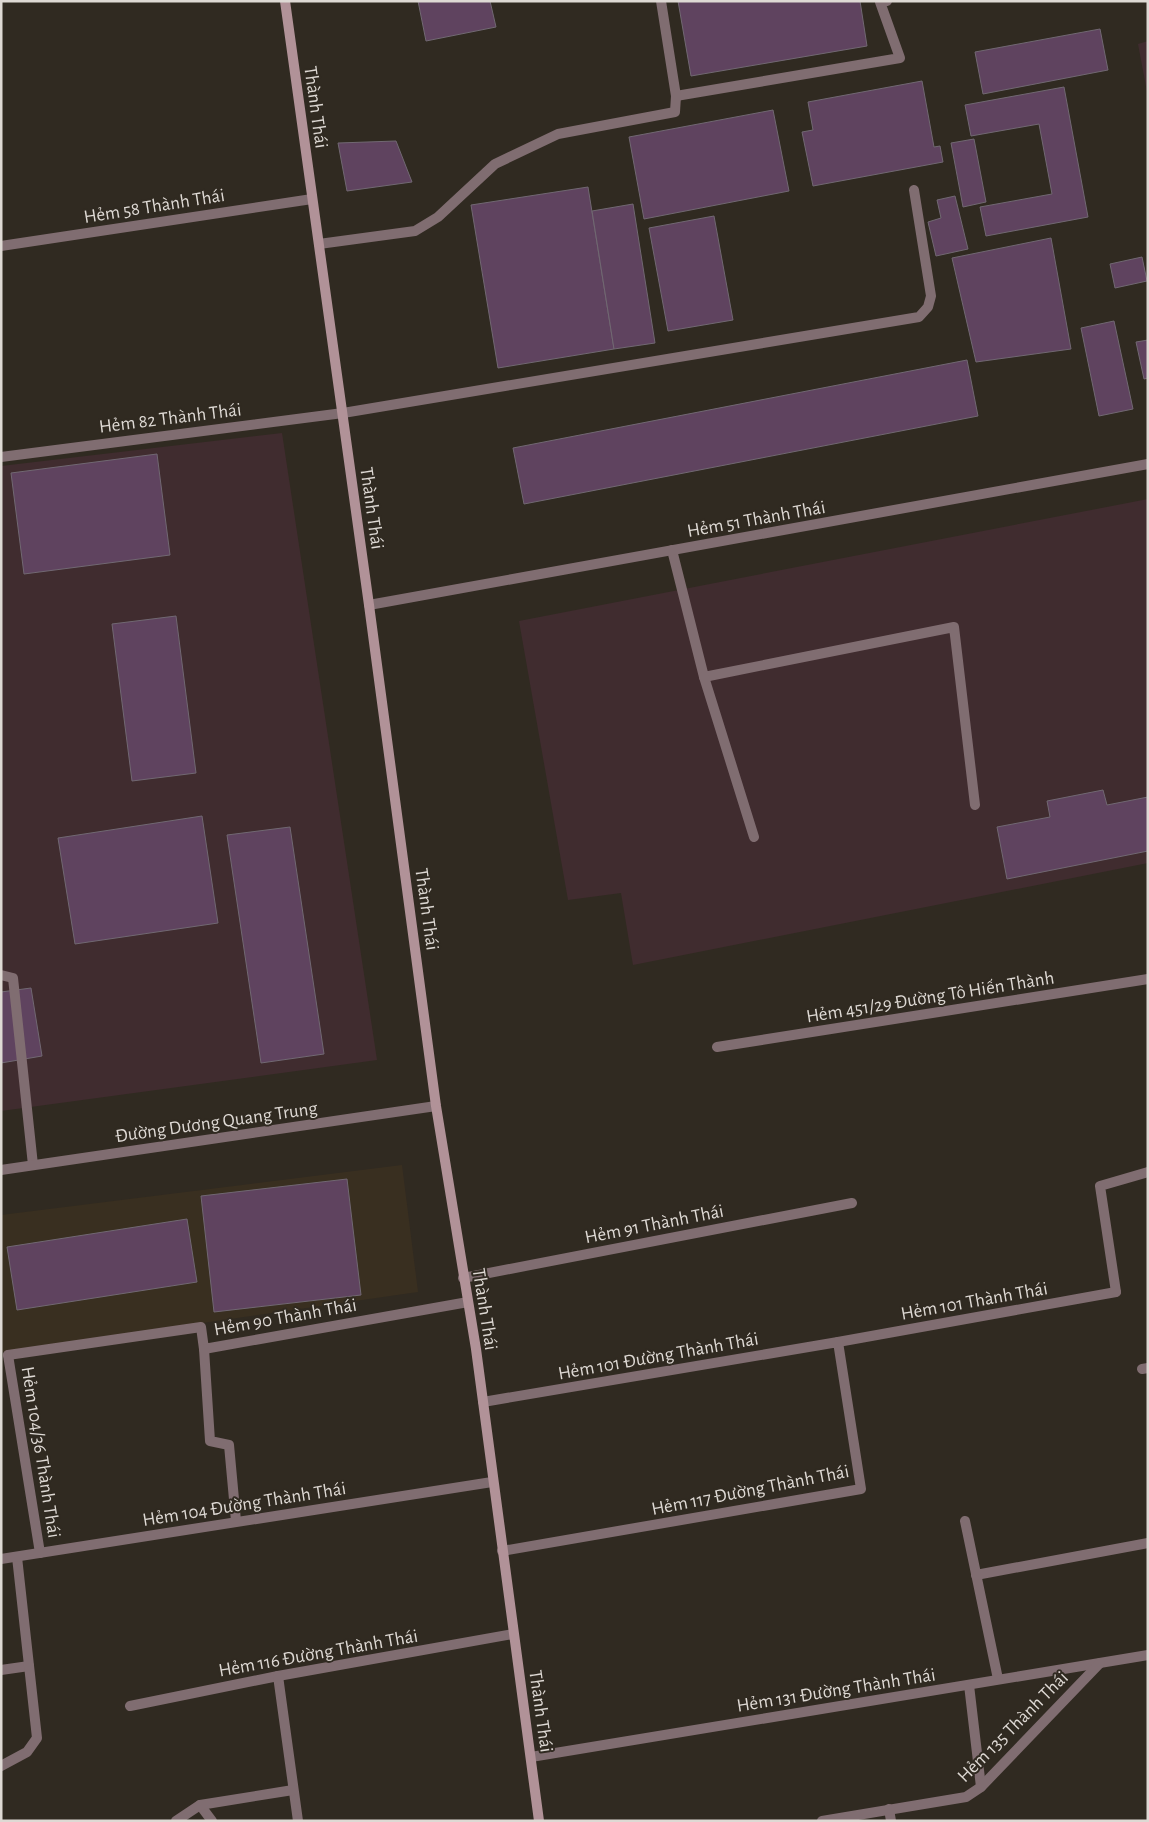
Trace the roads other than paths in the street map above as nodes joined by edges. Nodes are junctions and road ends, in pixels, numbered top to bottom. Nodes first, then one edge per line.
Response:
1 (285, 1) edge
2 (661, 1) edge
3 (888, 1) edge
4 (676, 96) junction
5 (914, 190) dead end
6 (312, 199) junction
7 (319, 244) junction
8 (1, 246) edge
9 (342, 413) junction
10 (1, 457) edge
11 (1148, 464) edge
12 (672, 550) junction
13 (370, 605) junction
14 (704, 677) junction
15 (975, 805) dead end
16 (754, 837) dead end
17 (1, 975) edge
18 (1148, 979) edge
19 (718, 1047) dead end
20 (436, 1106) junction
21 (33, 1165) junction
22 (1, 1170) edge
23 (1148, 1172) edge
24 (852, 1203) dead end
25 (463, 1278) junction
26 (468, 1302) junction
27 (838, 1342) junction
28 (204, 1349) junction
29 (8, 1356) joint
30 (483, 1402) junction
31 (492, 1482) junction
32 (236, 1521) junction
33 (965, 1521) dead end
34 (1148, 1544) edge
35 (502, 1551) junction
36 (40, 1553) junction
37 (17, 1556) junction
38 (1, 1559) edge
39 (976, 1575) junction
40 (513, 1634) junction
41 (1148, 1655) edge
42 (1100, 1663) junction
43 (29, 1666) junction
44 (1, 1670) edge
45 (278, 1676) junction
46 (998, 1679) junction
47 (969, 1685) junction
48 (130, 1706) dead end
49 (531, 1757) junction
50 (1, 1766) edge
51 (981, 1786) junction
52 (293, 1790) junction
53 (200, 1805) junction
54 (889, 1809) junction
55 (176, 1821) edge
56 (212, 1821) edge
57 (298, 1821) edge
58 (540, 1821) edge
59 (822, 1821) edge
60 (891, 1821) edge

1 - 6 main road, Thành Thái
2 - 4 street
3 - 4 street
4 - 7 street
5 - 9 street, Hẻm 82 Thành Thái
6 - 7 main road, Thành Thái
6 - 8 street, Hẻm 58 Thành Thái
7 - 9 main road, Thành Thái
9 - 10 street, Hẻm 82 Thành Thái
9 - 13 main road, Thành Thái
11 - 12 street, Hẻm 51 Thành Thái
12 - 13 street, Hẻm 51 Thành Thái
12 - 14 street
13 - 20 main road, Thành Thái
14 - 15 street
14 - 16 street
17 - 21 street
18 - 19 street, Hẻm 451/29 Đường Tô Hiến Thành
20 - 21 street, Đường Dương Quang Trung
20 - 25 main road, Thành Thái
21 - 22 street, Đường Dương Quang Trung
23 - 27 street, Hẻm 101 Thành Thái
24 - 25 street, Hẻm 91 Thành Thái
25 - 26 main road, Thành Thái
26 - 28 street, Hẻm 90 Thành Thái
26 - 30 main road, Thành Thái
27 - 30 street, Hẻm 101 Đường Thành Thái
27 - 35 street, Hẻm 117 Đường Thành Thái
28 - 29 street, Hẻm 90 Thành Thái
28 - 32 street
29 - 36 street, Hẻm 104/36 Thành Thái
30 - 31 main road, Thành Thái
31 - 32 street, Hẻm 104 Đường Thành Thái
31 - 35 main road, Thành Thái
32 - 36 street, Hẻm 104 Đường Thành Thái
33 - 39 street
34 - 39 street
35 - 40 main road, Thành Thái
36 - 37 street, Hẻm 104 Đường Thành Thái
37 - 38 street, Hẻm 104 Đường Thành Thái
37 - 43 street
39 - 46 street
40 - 45 street, Hẻm 116 Đường Thành Thái
40 - 49 main road, Thành Thái
41 - 42 street, Hẻm 131 Đường Thành Thái
42 - 46 street, Hẻm 131 Đường Thành Thái
42 - 51 street, Hẻm 135 Thành Thái
43 - 44 street
43 - 50 street
45 - 48 street, Hẻm 116 Đường Thành Thái
45 - 52 street
46 - 47 street, Hẻm 131 Đường Thành Thái
47 - 49 street, Hẻm 131 Đường Thành Thái
47 - 51 street
49 - 58 main road, Thành Thái
51 - 54 street, Hẻm 135 Thành Thái
52 - 53 street
52 - 57 street
53 - 55 street
53 - 56 street
54 - 59 street, Hẻm 135 Thành Thái
54 - 60 street

